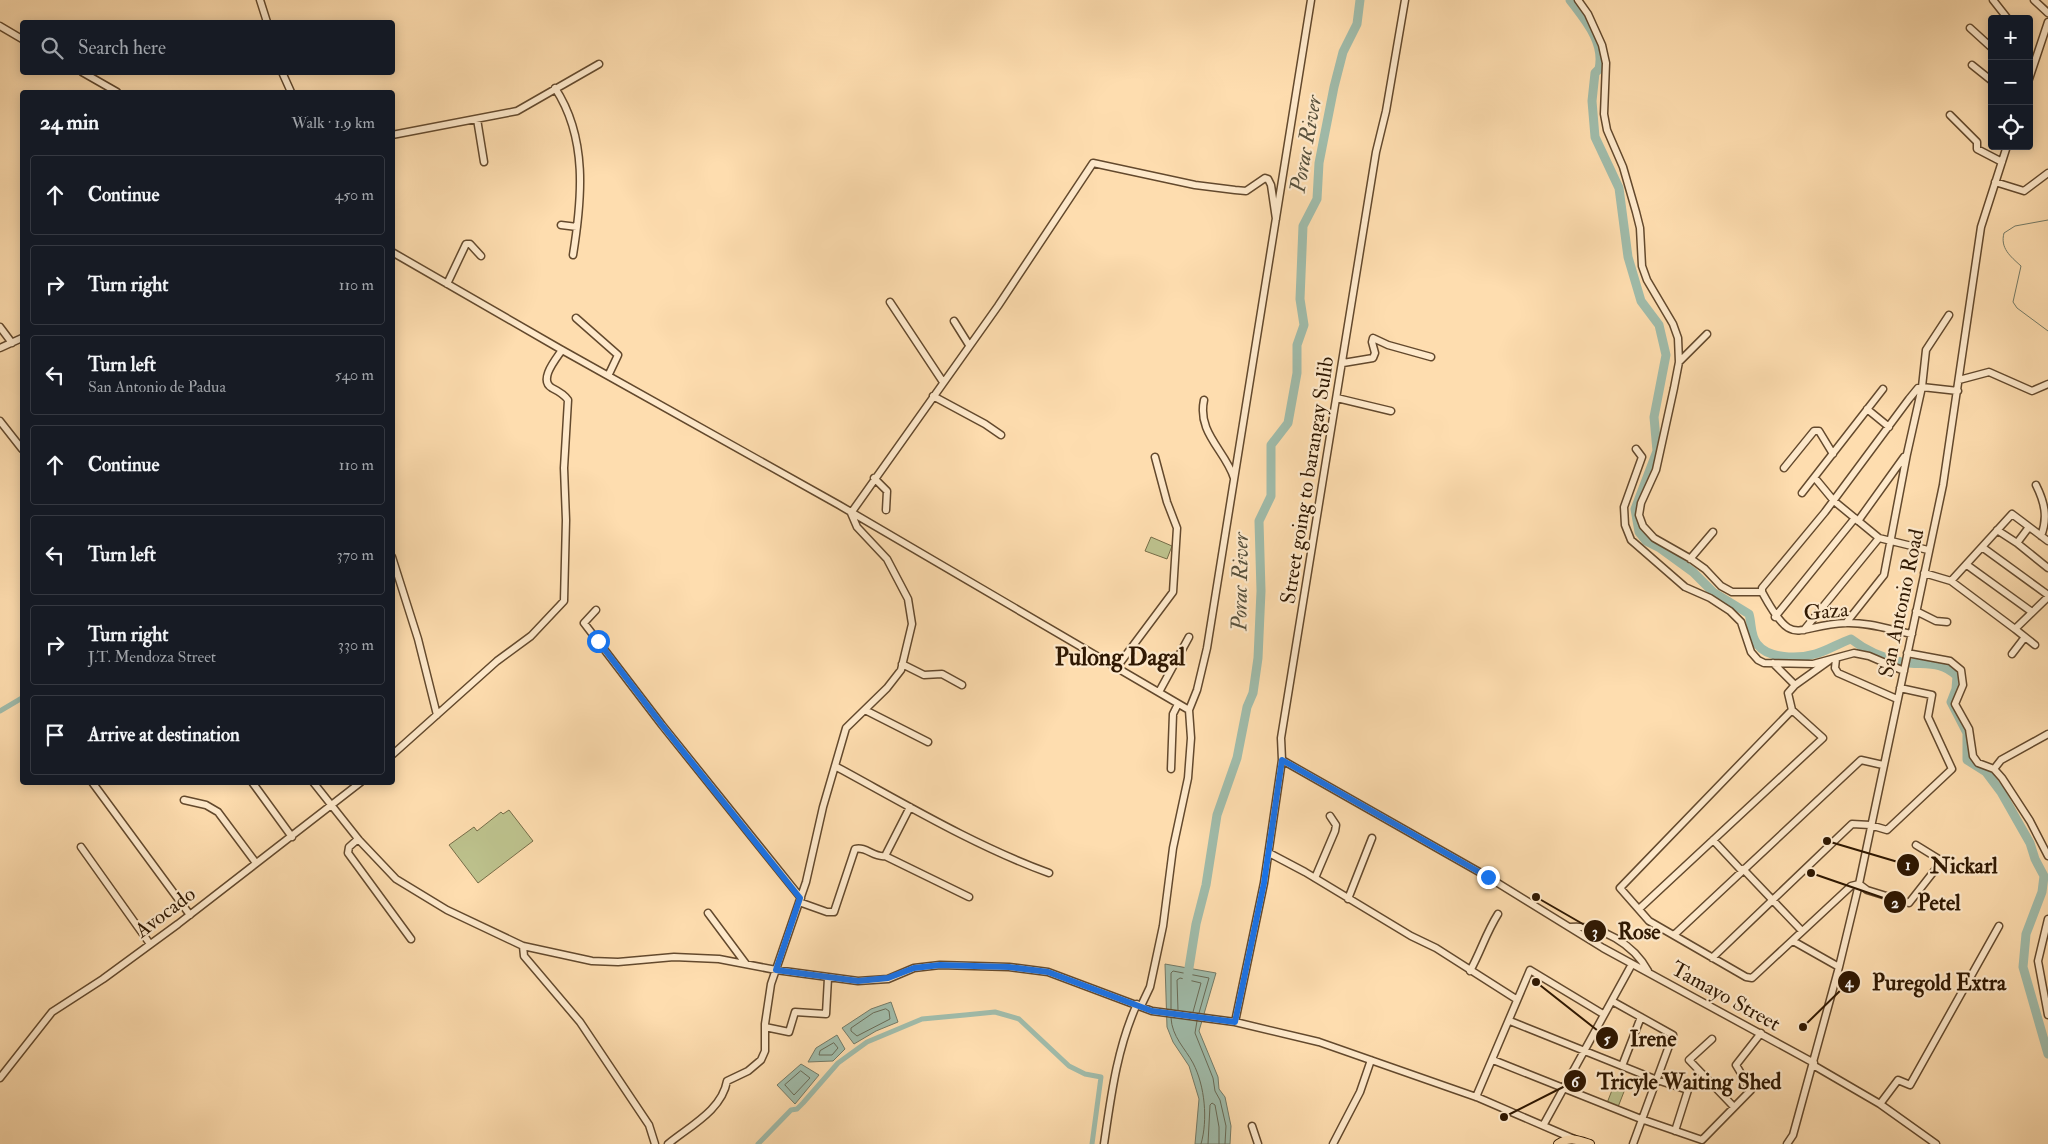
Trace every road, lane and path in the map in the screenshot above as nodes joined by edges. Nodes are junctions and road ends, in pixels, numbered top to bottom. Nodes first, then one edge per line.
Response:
1 (260, 0) edge
2 (1311, 0) edge
3 (1405, 0) edge
4 (1578, 0) edge
5 (1994, 0) edge
6 (2034, 0) edge
7 (2048, 12) edge
8 (2005, 15) edge
9 (266, 20) edge
10 (2048, 22) edge
11 (0, 26) edge
12 (1970, 28) dead end
13 (20, 38) edge
14 (1988, 44) edge
15 (2033, 57) edge
16 (2036, 60) junction
17 (599, 64) dead end
18 (1972, 65) dead end
19 (2033, 68) edge
20 (87, 75) edge
21 (284, 75) edge
22 (1988, 78) edge
23 (555, 88) junction
24 (114, 90) edge
25 (291, 90) edge
26 (1950, 115) dead end
27 (478, 119) junction
28 (395, 134) edge
29 (2006, 150) edge
30 (484, 162) dead end
31 (2002, 162) junction
32 (2048, 174) edge
33 (1995, 182) junction
34 (1276, 218) junction
35 (562, 225) dead end
36 (578, 227) junction
37 (395, 254) edge
38 (573, 255) dead end
39 (481, 256) dead end
40 (447, 284) junction
41 (890, 302) dead end
42 (1949, 315) dead end
43 (576, 318) dead end
44 (954, 321) dead end
45 (0, 327) edge
46 (1707, 334) dead end
47 (20, 339) edge
48 (12, 343) junction
49 (969, 345) junction
50 (0, 348) edge
51 (562, 350) junction
52 (1431, 357) dead end
53 (1679, 362) junction
54 (1343, 363) junction
55 (609, 374) junction
56 (1959, 380) junction
57 (943, 382) junction
58 (2048, 384) edge
59 (1922, 387) junction
60 (1883, 389) dead end
61 (1958, 391) junction
62 (933, 396) junction
63 (1337, 398) junction
64 (1204, 400) dead end
65 (1867, 409) junction
66 (1390, 411) dead end
67 (0, 421) edge
68 (1888, 427) junction
69 (1001, 435) dead end
70 (20, 446) edge
71 (1636, 449) dead end
72 (1834, 454) junction
73 (1906, 454) junction
74 (1155, 457) dead end
75 (1784, 468) dead end
76 (874, 478) junction
77 (1815, 478) junction
78 (1234, 479) junction
79 (2036, 485) dead end
80 (1802, 493) dead end
81 (1834, 501) junction
82 (886, 510) dead end
83 (851, 513) junction
84 (1856, 520) junction
85 (2029, 527) junction
86 (1997, 530) junction
87 (1713, 532) dead end
88 (2041, 536) junction
89 (1879, 538) junction
90 (2048, 541) edge
91 (1890, 542) junction
92 (2017, 544) junction
93 (1982, 547) junction
94 (1928, 550) junction
95 (1690, 558) junction
96 (1967, 565) junction
97 (395, 566) edge
98 (2048, 568) edge
99 (1924, 573) junction
100 (1952, 581) junction
101 (1762, 592) junction
102 (2048, 596) edge
103 (596, 610) dead end
104 (1916, 611) junction
105 (2032, 612) junction
106 (1775, 617) junction
107 (1947, 622) dead end
108 (1846, 623) junction
109 (2015, 629) junction
110 (1804, 630) junction
111 (1912, 634) junction
112 (1189, 637) dead end
113 (2025, 637) junction
114 (2035, 645) dead end
115 (2012, 654) dead end
116 (1907, 655) junction
117 (1833, 660) junction
118 (1773, 663) junction
119 (902, 664) junction
120 (1117, 667) junction
121 (1904, 670) junction
122 (962, 685) dead end
123 (1795, 685) junction
124 (1900, 688) junction
125 (1159, 692) junction
126 (1897, 699) junction
127 (1178, 704) junction
128 (865, 710) junction
129 (1188, 710) junction
130 (1792, 710) junction
131 (437, 715) junction
132 (2048, 734) edge
133 (928, 742) dead end
134 (395, 752) edge
135 (1282, 760) junction
136 (1883, 765) junction
137 (835, 766) junction
138 (1171, 769) dead end
139 (1994, 769) junction
140 (94, 785) edge
141 (254, 785) edge
142 (316, 785) edge
143 (358, 785) edge
144 (184, 800) dead end
145 (333, 806) junction
146 (910, 807) junction
147 (1330, 816) dead end
148 (1870, 825) junction
149 (292, 836) junction
150 (1372, 838) dead end
151 (358, 839) junction
152 (1713, 840) junction
153 (1916, 844) dead end
154 (81, 847) dead end
155 (1269, 854) junction
156 (886, 856) junction
157 (2048, 856) edge
158 (256, 863) junction
159 (1742, 870) junction
160 (1049, 873) dead end
161 (1315, 878) junction
162 (1859, 884) junction
163 (969, 897) dead end
164 (1348, 899) junction
165 (800, 900) junction
166 (1772, 900) junction
167 (1639, 909) junction
168 (708, 913) dead end
169 (1498, 914) dead end
170 (190, 915) junction
171 (2048, 919) edge
172 (1999, 926) dead end
173 (1570, 927) junction
174 (1802, 931) junction
175 (1674, 935) junction
176 (411, 938) dead end
177 (1793, 941) junction
178 (150, 944) junction
179 (523, 946) junction
180 (1712, 958) junction
181 (746, 964) junction
182 (1632, 964) junction
183 (1839, 968) junction
184 (776, 970) junction
185 (1470, 971) junction
186 (1649, 972) junction
187 (828, 978) junction
188 (1516, 999) junction
189 (1612, 1000) junction
190 (1139, 1005) junction
191 (1603, 1014) junction
192 (2048, 1015) edge
193 (1641, 1017) junction
194 (1510, 1020) junction
195 (1235, 1022) junction
196 (765, 1027) junction
197 (1761, 1034) junction
198 (1712, 1039) dead end
199 (1584, 1051) junction
200 (1371, 1060) junction
201 (1493, 1060) junction
202 (1813, 1064) junction
203 (1622, 1066) junction
204 (0, 1078) edge
205 (1657, 1080) junction
206 (1563, 1089) junction
207 (1476, 1097) junction
208 (1880, 1104) junction
209 (1734, 1107) junction
210 (1641, 1119) junction
211 (1544, 1124) junction
212 (1252, 1126) dead end
213 (1675, 1131) junction
214 (1574, 1138) junction
215 (655, 1144) edge
216 (668, 1144) edge
217 (1104, 1144) edge
218 (1258, 1144) edge
219 (1333, 1144) edge
220 (1558, 1144) edge
221 (1590, 1144) edge
222 (1633, 1144) edge
223 (1787, 1144) edge
224 (1936, 1144) edge

1 - 9 street
2 - 34 street
3 - 54 street, Street going to barangay Sulib
4 - 53 street
5 - 8 street
6 - 7 street
10 - 16 street
11 - 13 street
12 - 14 street
15 - 16 street
16 - 19 street
17 - 23 street
18 - 22 street
20 - 24 street
21 - 25 street
23 - 27 street
23 - 36 street
26 - 31 street
27 - 28 street
27 - 30 street
29 - 31 street, San Antonio Road
31 - 33 street, San Antonio Road
32 - 33 street
33 - 56 street, San Antonio Road
34 - 49 street
34 - 78 street
35 - 36 street
36 - 38 street
37 - 40 street
39 - 40 street
40 - 51 street
41 - 57 street
42 - 59 street
43 - 55 street
44 - 49 street
45 - 48 street
46 - 53 street
47 - 48 street
48 - 50 street
49 - 57 street
51 - 55 street
51 - 131 street
52 - 54 street
53 - 95 street
54 - 63 street, Street going to barangay Sulib
55 - 83 street
56 - 58 street
56 - 61 street, San Antonio Road
57 - 62 street
59 - 61 street
59 - 68 street
59 - 73 street
60 - 65 street
61 - 94 street, San Antonio Road
62 - 69 street
62 - 76 street
63 - 66 street
63 - 135 street, Street going to barangay Sulib
64 - 78 street
65 - 68 street
65 - 72 street
67 - 70 street
68 - 81 street
71 - 118 street
72 - 75 street
72 - 77 street
73 - 84 street
73 - 91 street
74 - 120 street
76 - 82 street
76 - 83 street
77 - 80 street
77 - 81 street
78 - 129 street
79 - 88 street
81 - 84 street
81 - 101 street
83 - 119 street
83 - 120 street
84 - 89 street
84 - 106 street
85 - 86 street
85 - 88 street
85 - 92 street
86 - 92 street
86 - 93 street
87 - 95 street
88 - 90 street
89 - 91 street
89 - 110 street
91 - 94 street
91 - 108 street
92 - 98 street
93 - 96 street
93 - 102 street
94 - 99 street, San Antonio Road
95 - 101 street
96 - 100 street
96 - 105 street
97 - 131 street
99 - 100 street
99 - 104 street, San Antonio Road
100 - 109 street
101 - 106 street, Gaza
102 - 105 street
103 - 165 street
104 - 107 street
104 - 111 street, San Antonio Road
105 - 109 street
106 - 110 street, Gaza
108 - 110 street, Gaza
108 - 111 street, Gaza
109 - 113 street
111 - 116 street, San Antonio Road
112 - 125 street
113 - 114 street
113 - 115 street
116 - 121 street, San Antonio Road
116 - 139 street
117 - 118 street
117 - 121 street
117 - 123 street
117 - 126 street
118 - 123 street
119 - 122 street
119 - 128 street
120 - 125 street
121 - 124 street, San Antonio Road
123 - 130 street
124 - 126 street, San Antonio Road
124 - 148 street
125 - 127 street
126 - 136 street, San Antonio Road
127 - 129 street
127 - 138 street
128 - 133 street
128 - 137 street
129 - 190 street
130 - 152 street
130 - 167 street
131 - 134 street
132 - 139 street
135 - 155 street, Street going to barangay Sulib
135 - 173 street, Tamayo Street
136 - 148 street, San Antonio Road
136 - 159 street
137 - 146 street
137 - 165 street
139 - 157 street
140 - 170 street
141 - 149 street
142 - 145 street
143 - 145 street, Avocado
144 - 158 street
145 - 149 street, Avocado
145 - 151 street
146 - 156 street
146 - 160 street
147 - 161 street
148 - 162 street, San Antonio Road
148 - 166 street
149 - 158 street, Avocado
150 - 164 street
151 - 176 street
151 - 179 street
152 - 159 street
152 - 167 street
153 - 162 street
154 - 178 street
155 - 161 street
155 - 195 street, Street going to barangay Sulib
156 - 163 street
156 - 165 street
158 - 170 street, Avocado
159 - 166 street
159 - 175 street
161 - 164 street
162 - 174 street
162 - 183 street, San Antonio Road
164 - 185 street
165 - 184 street
166 - 174 street
166 - 180 street
167 - 175 street
168 - 181 street
169 - 185 street
170 - 178 street, Avocado
171 - 192 street
172 - 208 street
173 - 182 street, Tamayo Street
173 - 186 street
174 - 177 street
175 - 180 street
177 - 180 street
177 - 183 street
178 - 204 street, Avocado
179 - 181 street
179 - 215 street
181 - 184 street
182 - 186 street, Tamayo Street
182 - 189 street
183 - 202 street, San Antonio Road
184 - 187 street
184 - 196 street
185 - 188 street
186 - 197 street, Tamayo Street
187 - 190 street
187 - 196 street
188 - 191 street
188 - 194 street
189 - 191 street
189 - 193 street
190 - 195 street
190 - 217 street
191 - 199 street
193 - 203 street
193 - 205 street
194 - 199 street
194 - 201 street
195 - 200 street
196 - 216 street
197 - 202 street, Tamayo Street
197 - 209 street
198 - 209 street
199 - 203 street
199 - 206 street
200 - 207 street
200 - 219 street
201 - 206 street
201 - 207 street
202 - 208 street, Tamayo Street
202 - 223 street, San Antonio Road
203 - 205 street
205 - 210 street
205 - 213 street
206 - 210 street
206 - 211 street
207 - 211 street
208 - 224 street, Tamayo Street
209 - 213 street
210 - 213 street
210 - 222 street
211 - 214 street
212 - 218 street
214 - 220 main road
214 - 221 main road

